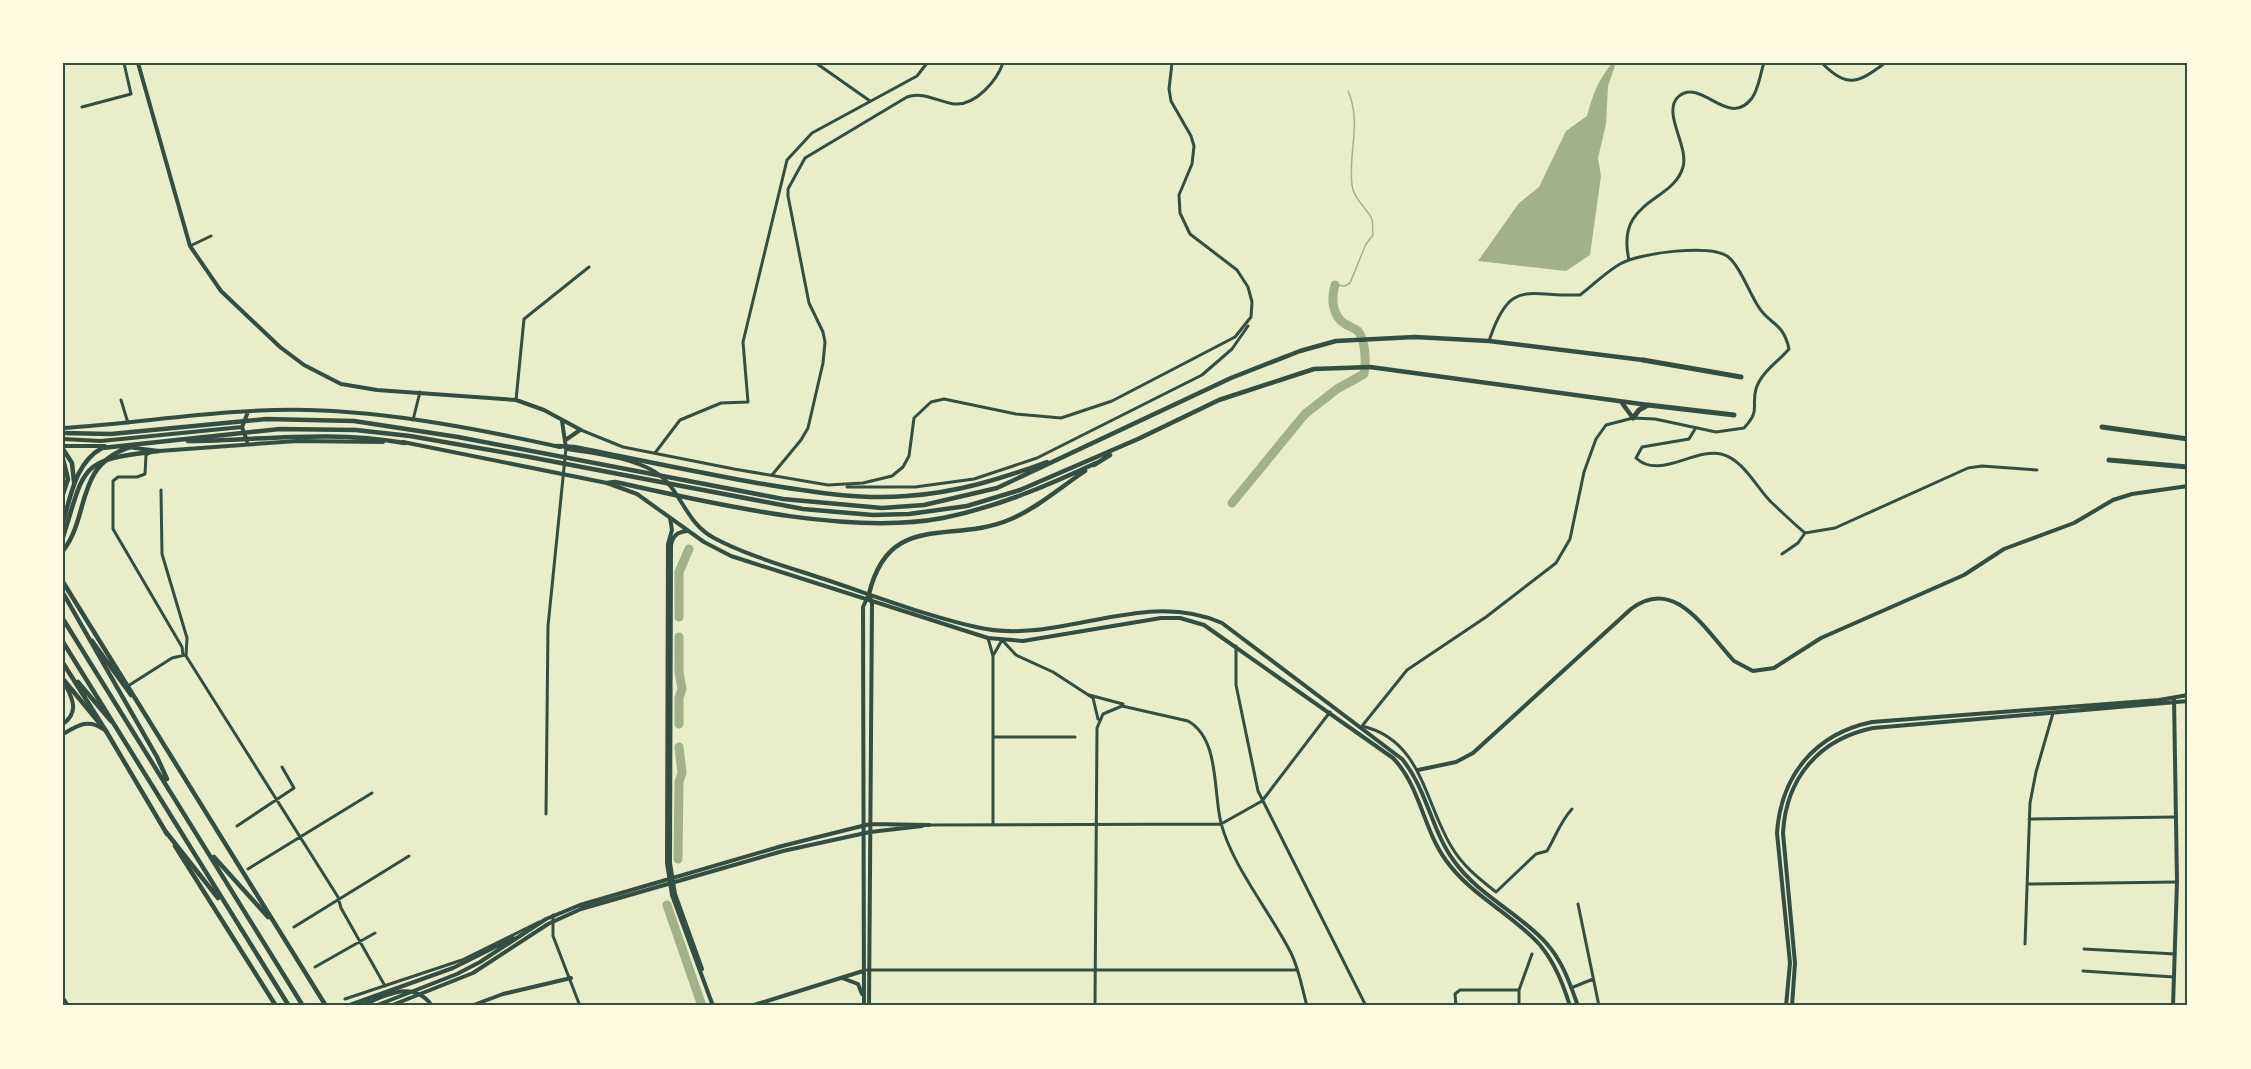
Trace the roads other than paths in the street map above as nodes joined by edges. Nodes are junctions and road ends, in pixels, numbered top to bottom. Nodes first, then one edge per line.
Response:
1 (124, 63) edge
2 (138, 63) edge
3 (816, 63) edge
4 (927, 63) edge
5 (1003, 63) edge
6 (1172, 63) edge
7 (1764, 63) edge
8 (1822, 63) edge
9 (1885, 63) edge
10 (870, 101) junction
11 (82, 107) dead end
12 (211, 236) dead end
13 (190, 246) junction
14 (1629, 260) junction
15 (589, 267) dead end
16 (1250, 321) junction
17 (1489, 341) junction
18 (1643, 360) joint
19 (1741, 377) dead end
20 (420, 392) junction
21 (121, 400) dead end
22 (516, 400) junction
23 (1620, 402) junction
24 (1648, 405) junction
25 (248, 411) junction
26 (1734, 415) dead end
27 (1633, 418) junction
28 (413, 420) junction
29 (562, 420) junction
30 (128, 423) dead end
31 (242, 427) junction
32 (2102, 427) dead end
33 (1695, 429) junction
34 (581, 430) junction
35 (63, 433) edge
36 (2188, 438) edge
37 (1138, 440) junction
38 (177, 441) junction
39 (405, 442) junction
40 (249, 443) junction
41 (138, 445) junction
42 (566, 445) junction
43 (557, 446) joint
44 (63, 448) edge
45 (159, 451) junction
46 (150, 452) junction
47 (655, 453) junction
48 (1061, 456) junction
49 (63, 459) edge
50 (2109, 460) dead end
51 (1096, 463) junction
52 (2188, 467) edge
53 (2037, 470) dead end
54 (564, 474) junction
55 (771, 475) junction
56 (607, 483) junction
57 (839, 486) junction
58 (2188, 486) edge
59 (161, 490) dead end
60 (73, 491) junction
61 (63, 494) edge
62 (669, 518) junction
63 (63, 522) edge
64 (687, 531) junction
65 (1805, 533) junction
66 (63, 537) edge
67 (63, 551) edge
68 (1782, 554) dead end
69 (63, 582) edge
70 (63, 593) edge
71 (869, 594) junction
72 (866, 601) junction
73 (872, 603) junction
74 (63, 619) edge
75 (89, 636) junction
76 (988, 638) junction
77 (1002, 640) junction
78 (63, 642) edge
79 (1253, 645) junction
80 (1236, 646) junction
81 (1246, 653) junction
82 (185, 655) junction
83 (993, 656) junction
84 (65, 666) edge
85 (63, 679) edge
86 (128, 686) junction
87 (1088, 694) junction
88 (2188, 695) edge
89 (2174, 698) junction
90 (2188, 701) edge
91 (2172, 704) junction
92 (1136, 708) junction
93 (2052, 708) junction
94 (142, 709) junction
95 (1330, 711) junction
96 (2053, 714) junction
97 (1098, 721) junction
98 (63, 724) edge
99 (115, 724) junction
100 (1362, 726) junction
101 (106, 731) junction
102 (63, 734) edge
103 (993, 737) junction
104 (1075, 737) dead end
105 (282, 767) dead end
106 (1418, 770) junction
107 (173, 792) junction
108 (372, 793) dead end
109 (277, 799) junction
110 (1262, 801) junction
111 (1572, 809) dead end
112 (546, 814) dead end
113 (2176, 817) junction
114 (2029, 819) junction
115 (870, 824) junction
116 (1096, 824) junction
117 (1221, 824) junction
118 (237, 825) dead end
119 (864, 825) junction
120 (929, 825) junction
121 (993, 825) junction
122 (870, 831) junction
123 (166, 832) junction
124 (864, 833) junction
125 (300, 837) junction
126 (209, 852) junction
127 (409, 856) dead end
128 (248, 869) dead end
129 (671, 878) junction
130 (2177, 882) junction
131 (672, 883) junction
132 (2027, 884) junction
133 (338, 897) junction
134 (1578, 904) dead end
135 (225, 905) junction
136 (553, 915) junction
137 (268, 917) junction
138 (546, 919) junction
139 (555, 921) junction
140 (294, 927) dead end
141 (375, 933) dead end
142 (525, 933) junction
143 (358, 942) junction
144 (2025, 944) dead end
145 (2084, 949) dead end
146 (1532, 954) dead end
147 (2175, 954) junction
148 (315, 967) dead end
149 (870, 970) junction
150 (1095, 970) junction
151 (1297, 970) junction
152 (863, 971) junction
153 (2083, 971) dead end
154 (458, 977) junction
155 (2174, 977) junction
156 (570, 978) junction
157 (838, 979) junction
158 (1593, 979) junction
159 (385, 986) junction
160 (1571, 988) junction
161 (1519, 990) junction
162 (63, 998) edge
163 (345, 999) dead end
164 (864, 1000) junction
165 (274, 1004) edge
166 (324, 1004) edge
167 (68, 1006) edge
168 (289, 1006) edge
169 (303, 1006) edge
170 (330, 1006) edge
171 (347, 1006) edge
172 (359, 1006) edge
173 (375, 1006) edge
174 (390, 1006) edge
175 (403, 1006) edge
176 (419, 1006) edge
177 (432, 1006) edge
178 (471, 1006) edge
179 (580, 1006) edge
180 (715, 1006) edge
181 (751, 1006) edge
182 (864, 1006) edge
183 (869, 1006) edge
184 (1095, 1006) edge
185 (1307, 1006) edge
186 (1366, 1006) edge
187 (1456, 1006) edge
188 (1519, 1006) edge
189 (1570, 1006) edge
190 (1578, 1006) edge
191 (1599, 1006) edge
192 (1786, 1006) edge
193 (1792, 1006) edge
194 (2173, 1006) edge

1 - 11 street
2 - 13 street
3 - 10 street
4 - 10 street
5 - 55 street
6 - 16 street
7 - 14 street
8 - 9 street
10 - 47 street
12 - 13 street
13 - 20 street
14 - 17 street
14 - 33 street
15 - 22 street
16 - 57 street
16 - 57 street
17 - 18 main road
17 - 48 main road
18 - 19 highway
20 - 22 street
20 - 28 street
21 - 30 street
22 - 29 street
23 - 24 main road
23 - 27 main road
23 - 37 main road
24 - 26 highway
24 - 27 highway
25 - 28 street
25 - 31 street
25 - 35 street
27 - 33 street
27 - 100 street
28 - 43 street
29 - 34 street
29 - 42 street
31 - 35 street
31 - 40 street
32 - 36 highway
33 - 65 street
34 - 42 street
34 - 47 street
35 - 48 main road
37 - 38 main road
37 - 51 main road
38 - 39 main road
38 - 41 main road
39 - 40 street
39 - 54 street
40 - 45 street
41 - 60 main road
41 - 67 main road
42 - 43 main road
42 - 48 main road
42 - 54 street
42 - 71 street
44 - 45 street
44 - 60 main road
45 - 46 main road
46 - 66 main road
46 - 82 street
47 - 55 street
49 - 61 main road
50 - 52 highway
51 - 56 main road
51 - 71 main road
53 - 65 street
54 - 56 street
54 - 112 street
55 - 57 street
56 - 62 street
58 - 106 street
59 - 82 street
60 - 63 main road
62 - 64 street
62 - 129 street
64 - 72 street
64 - 129 street
65 - 68 street
69 - 86 main road
70 - 75 main road
71 - 72 street
71 - 73 street
71 - 79 street
72 - 73 street
72 - 119 street
73 - 76 street
73 - 115 street
74 - 107 main road
75 - 94 main road
75 - 107 main road
76 - 77 street
76 - 83 street
77 - 80 street
77 - 83 street
77 - 87 street
78 - 99 main road
79 - 81 street
79 - 100 street
80 - 81 street
80 - 110 street
81 - 95 street
82 - 86 street
82 - 109 street
83 - 103 street
84 - 99 main road
84 - 101 main road
85 - 98 street
85 - 101 main road
86 - 94 main road
87 - 92 street
87 - 97 street
88 - 89 street
89 - 91 street
89 - 93 street
90 - 91 street
91 - 96 street
91 - 113 street
92 - 97 street
92 - 117 street
93 - 96 street
93 - 192 street
94 - 137 main road
95 - 110 street
95 - 189 street
96 - 114 street
96 - 193 street
97 - 116 street
99 - 135 main road
100 - 106 street
100 - 160 street
101 - 102 street
101 - 123 main road
103 - 104 street
103 - 121 street
105 - 109 street
106 - 111 street
107 - 126 main road
108 - 125 street
109 - 118 street
109 - 125 street
110 - 117 street
110 - 186 street
113 - 114 street
113 - 130 street
114 - 132 street
115 - 119 street
115 - 120 street
115 - 122 street
116 - 117 street
116 - 121 street
116 - 150 street
117 - 151 street
119 - 124 street
119 - 129 street
120 - 121 street
120 - 122 street
122 - 124 street
122 - 149 street
123 - 135 main road
123 - 165 main road
124 - 131 street
124 - 152 street
125 - 128 street
125 - 133 street
126 - 137 main road
126 - 169 main road
127 - 133 street
129 - 131 street
129 - 136 street
130 - 132 street
130 - 147 street
131 - 139 street
131 - 180 street
132 - 144 street
133 - 140 street
133 - 143 street
134 - 158 street
135 - 168 main road
136 - 138 street
136 - 139 street
137 - 166 main road
138 - 142 street
138 - 159 street
139 - 154 street
139 - 156 street
141 - 143 street
142 - 154 street
142 - 171 street
143 - 148 street
143 - 159 street
145 - 147 street
146 - 161 street
147 - 155 street
149 - 150 street
149 - 152 street
149 - 183 street
150 - 151 street
150 - 184 street
151 - 185 street
152 - 157 street
152 - 164 street
153 - 155 street
154 - 173 street
154 - 174 street
155 - 194 street
156 - 178 street
156 - 179 street
157 - 164 street
157 - 181 street
158 - 160 street
158 - 191 street
159 - 163 street
160 - 190 street
161 - 187 street
161 - 188 street
162 - 167 street
164 - 182 street
166 - 170 street
172 - 177 street
175 - 176 street

